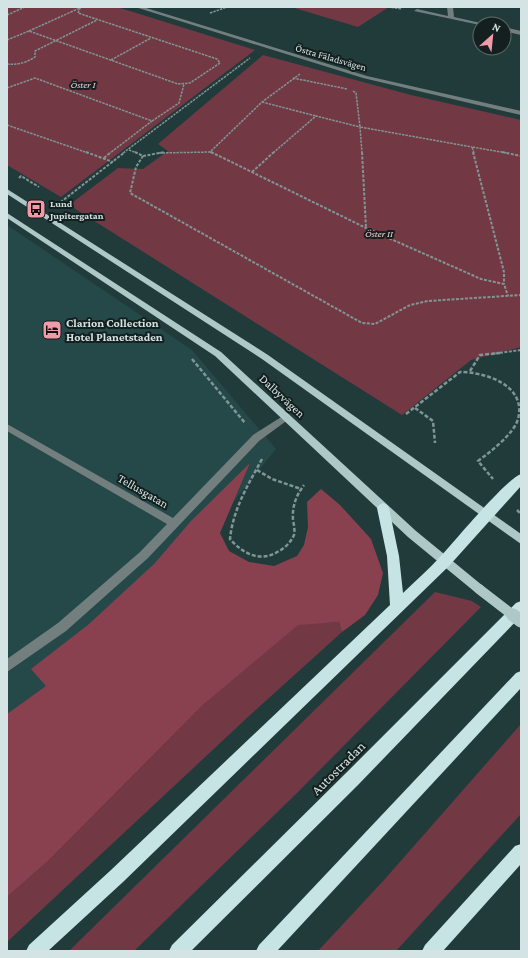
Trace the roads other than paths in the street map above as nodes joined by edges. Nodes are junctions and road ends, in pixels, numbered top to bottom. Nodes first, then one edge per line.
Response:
1 (138, 7) edge
2 (450, 7) edge
3 (417, 10) dead end
4 (451, 17) junction
5 (472, 22) edge
6 (521, 113) edge
7 (7, 191) edge
8 (7, 215) edge
9 (286, 417) junction
10 (7, 427) edge
11 (521, 480) edge
12 (383, 508) junction
13 (486, 514) junction
14 (174, 523) junction
15 (521, 540) edge
16 (444, 562) junction
17 (397, 606) junction
18 (521, 607) edge
19 (521, 621) edge
20 (7, 666) edge
21 (521, 678) edge
22 (521, 852) edge
23 (521, 859) edge
24 (505, 869) junction
25 (35, 951) edge
26 (178, 951) edge
27 (265, 951) edge
28 (432, 951) edge

1 - 6 street, Östra Fäladsvägen
2 - 4 street
3 - 4 street
4 - 5 street
7 - 13 main road, Dalbyvägen
8 - 9 main road, Dalbyvägen
9 - 12 main road, Dalbyvägen
9 - 14 street, Tellusgatan
10 - 14 street, Tellusgatan
11 - 13 highway
12 - 16 main road, Dalbyvägen
12 - 17 highway
13 - 15 main road, Dalbyvägen
13 - 16 highway
14 - 20 street
16 - 17 highway
16 - 19 main road, Dalbyvägen, bridge
17 - 25 highway
18 - 26 highway, Autostradan
21 - 27 highway
22 - 24 highway
23 - 24 highway
24 - 28 highway

